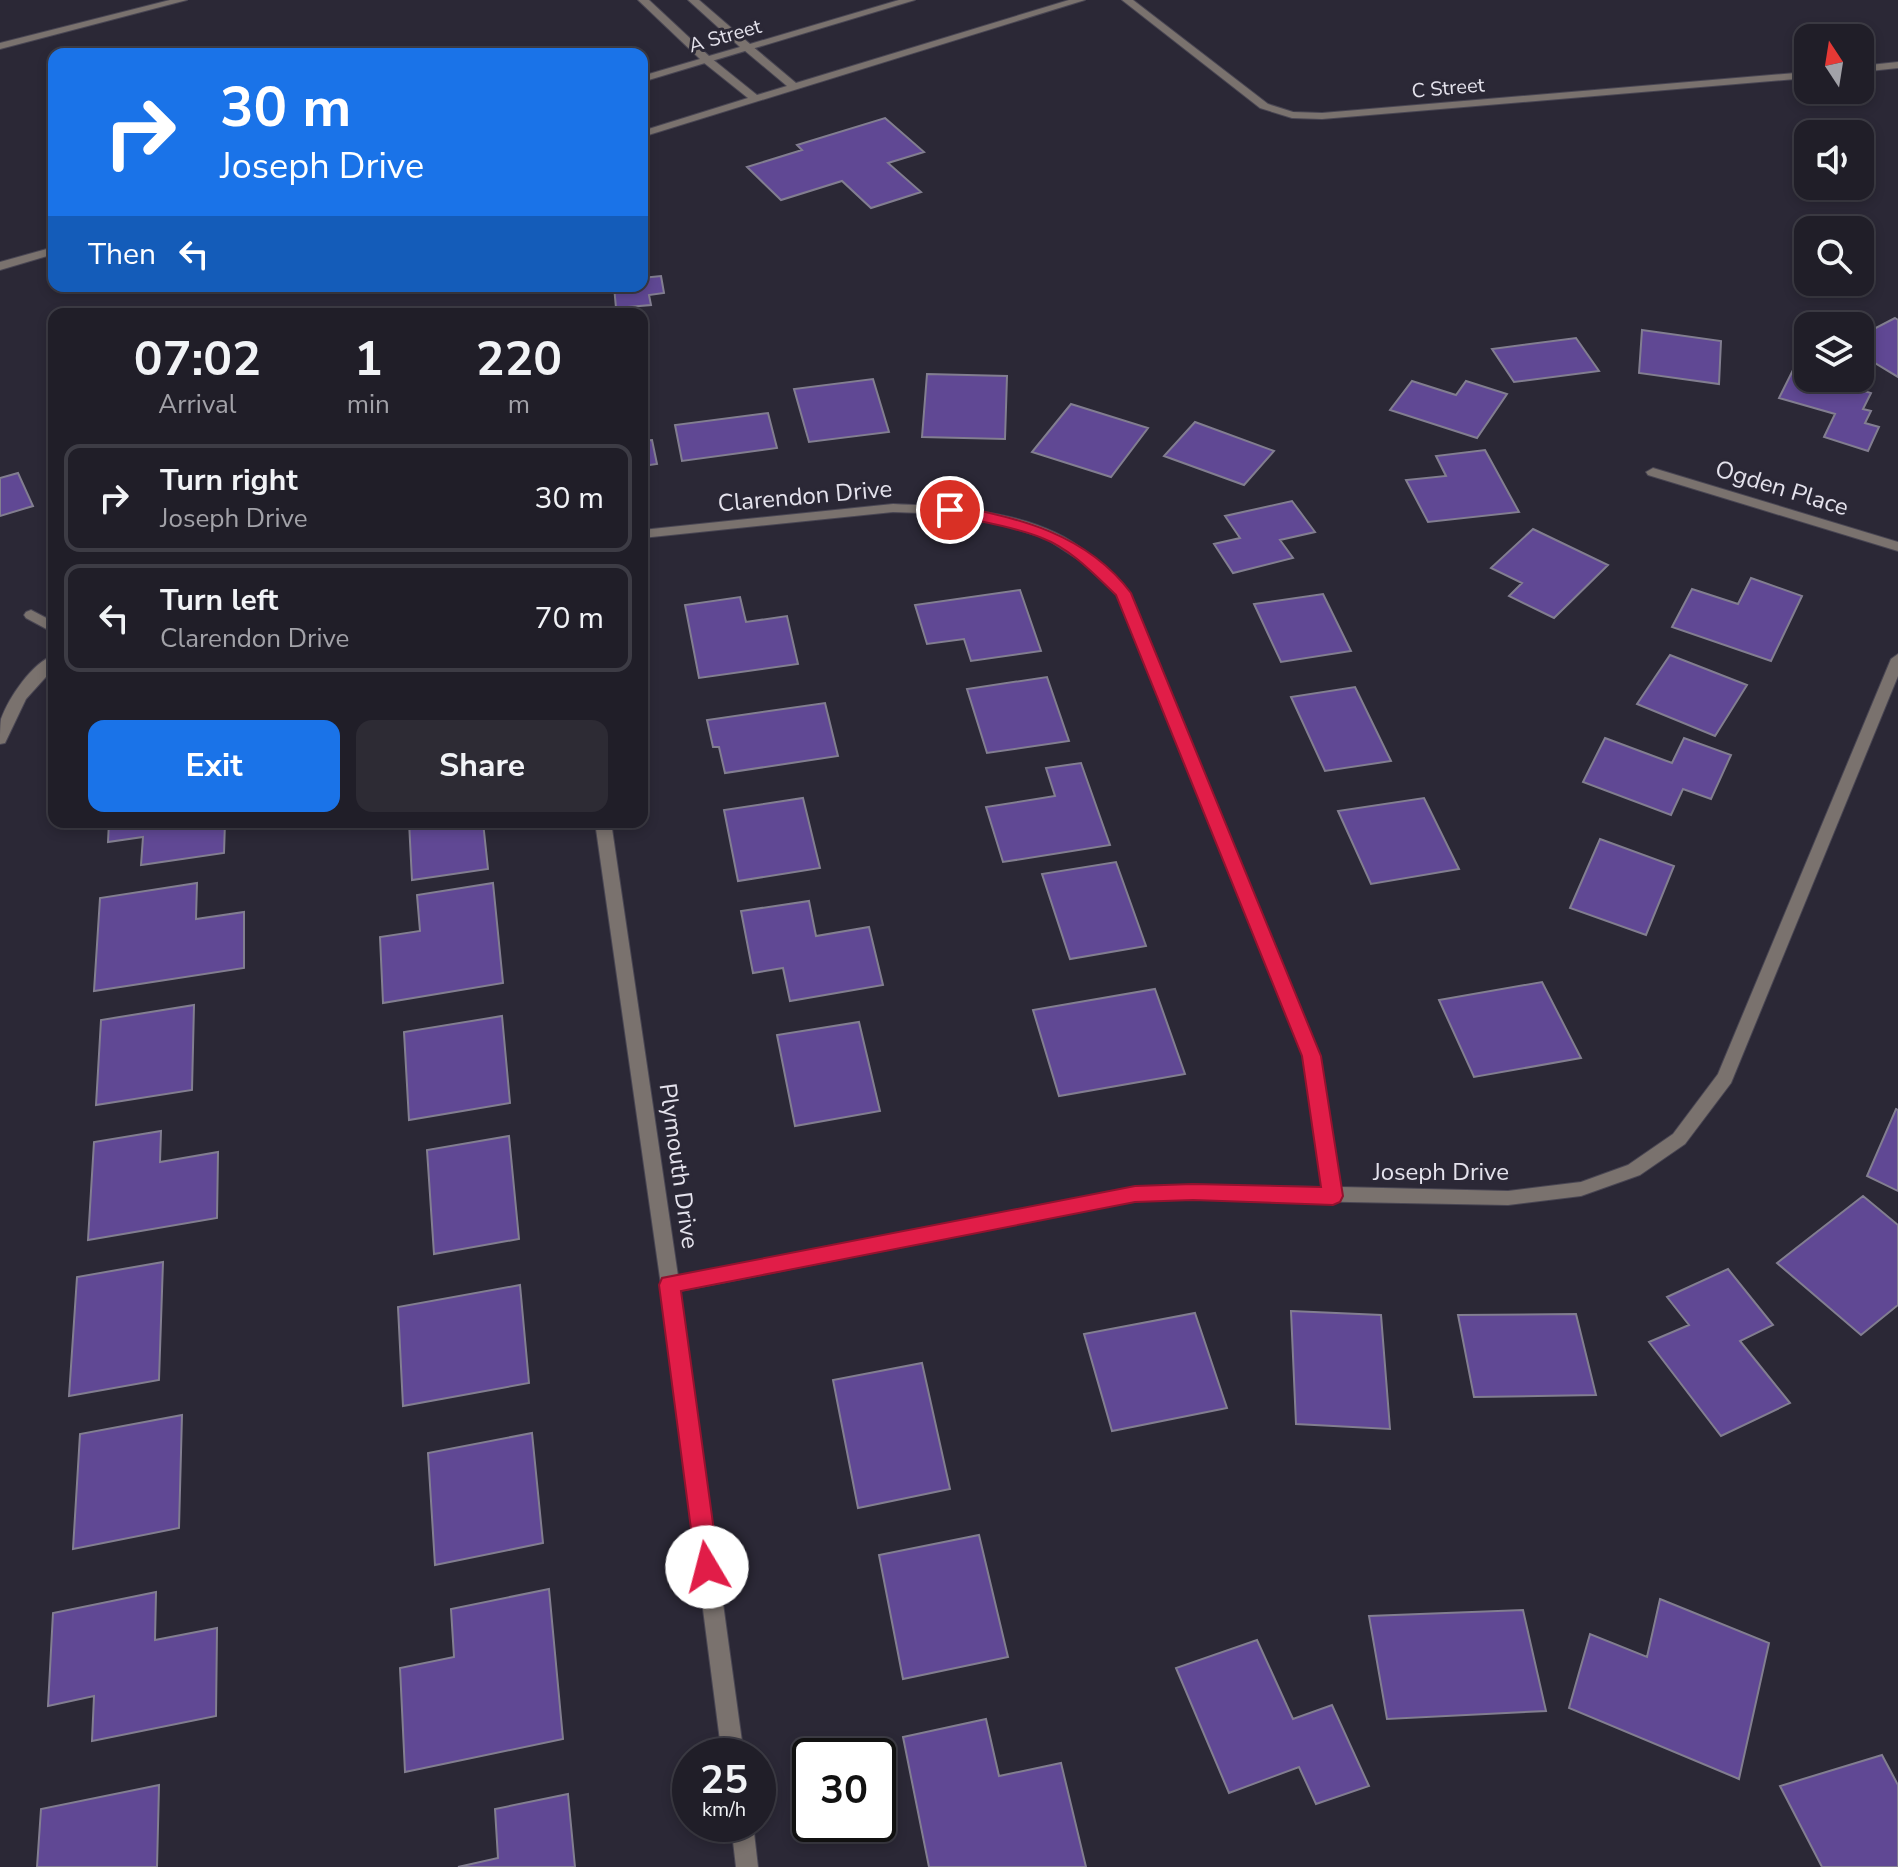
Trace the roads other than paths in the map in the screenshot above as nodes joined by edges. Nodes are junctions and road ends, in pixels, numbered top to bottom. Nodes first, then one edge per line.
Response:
1 (182, 0) edge
2 (643, 0) edge
3 (693, 0) edge
4 (910, 0) edge
5 (1080, 0) edge
6 (1127, 0) edge
7 (0, 46) edge
8 (748, 48) junction
9 (707, 60) junction
10 (1898, 65) edge
11 (1874, 68) edge
12 (1794, 76) edge
13 (648, 77) edge
14 (794, 87) junction
15 (755, 99) junction
16 (648, 132) edge
17 (48, 252) edge
18 (0, 266) edge
19 (1653, 472) dead end
20 (648, 533) edge
21 (1898, 547) edge
22 (31, 615) dead end
23 (48, 625) edge
24 (1898, 659) edge
25 (48, 665) edge
26 (0, 739) edge
27 (604, 828) edge
28 (1333, 1196) junction
29 (670, 1285) junction
30 (731, 1738) edge
31 (744, 1842) edge
32 (747, 1867) edge

1 - 7 street
2 - 9 street
3 - 8 street
4 - 8 street, A Street
5 - 14 street
6 - 12 street, C Street
8 - 9 street, A Street
8 - 14 street
9 - 13 street, A Street
9 - 15 street
10 - 11 street
14 - 15 street
15 - 16 street
17 - 18 street
19 - 21 street, Ogden Place
20 - 28 street, Clarendon Drive
22 - 23 street
24 - 28 street, Joseph Drive
25 - 26 street
27 - 29 street, Plymouth Drive
28 - 29 street, Joseph Drive
29 - 30 street, Plymouth Drive
31 - 32 street

